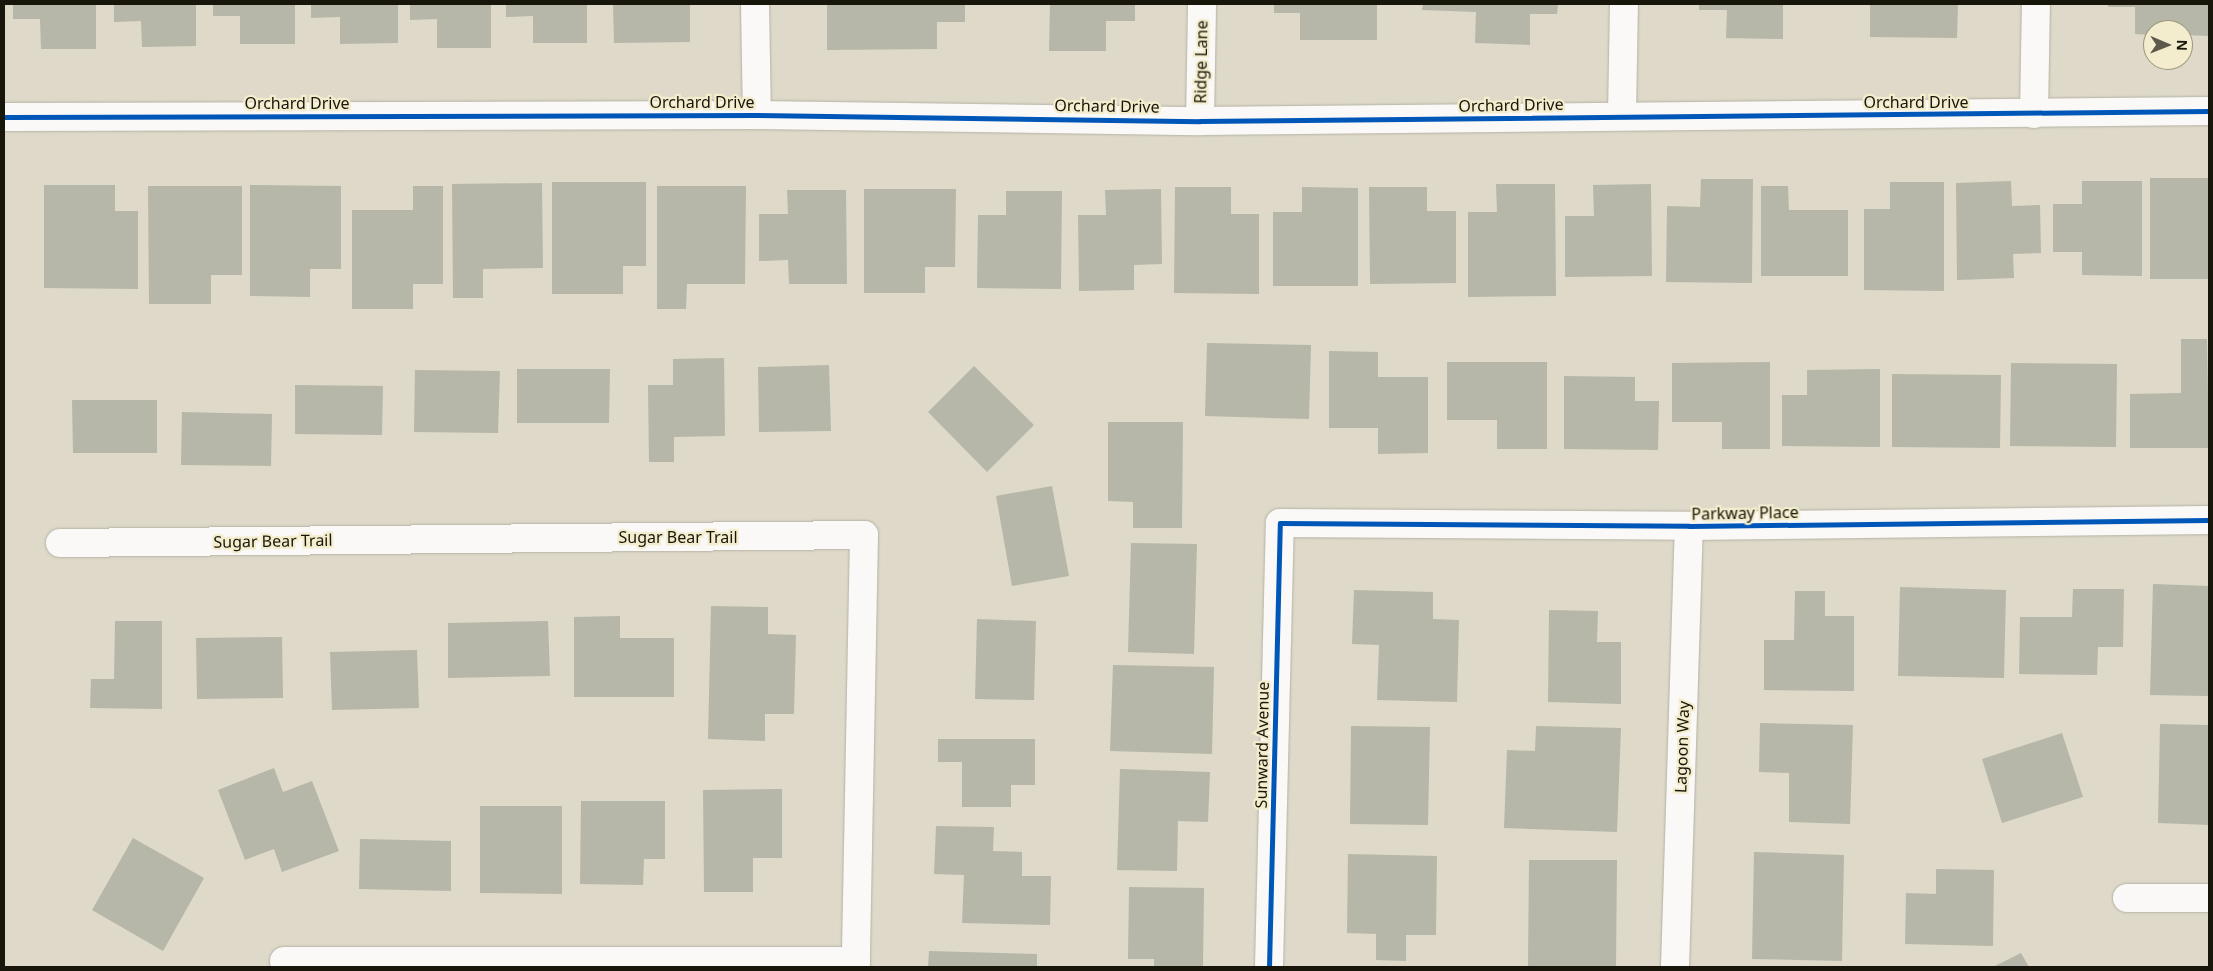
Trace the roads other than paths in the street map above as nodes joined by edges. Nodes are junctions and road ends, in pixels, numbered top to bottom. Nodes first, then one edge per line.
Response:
1 (756, 4) edge
2 (1202, 4) edge
3 (1624, 4) edge
4 (2036, 4) edge
5 (2209, 111) edge
6 (2034, 114) junction
7 (757, 115) junction
8 (1622, 116) junction
9 (4, 117) edge
10 (1200, 121) junction
11 (2209, 520) edge
12 (1280, 523) joint
13 (1689, 526) junction
14 (60, 543) dead end
15 (2127, 898) dead end
16 (2209, 898) edge
17 (284, 961) dead end
18 (856, 964) edge
19 (1269, 967) edge
20 (1675, 967) edge

1 - 7 street
2 - 10 street, Ridge Lane
3 - 8 street
4 - 6 street
5 - 6 street, Orchard Drive
6 - 8 street, Orchard Drive
7 - 9 street, Orchard Drive
7 - 10 street, Orchard Drive
8 - 10 street, Orchard Drive
11 - 13 street, Parkway Place
12 - 13 street, Parkway Place
12 - 19 street, Sunward Avenue
13 - 20 street, Lagoon Way
14 - 18 street, Sugar Bear Trail
15 - 16 street
17 - 18 street

